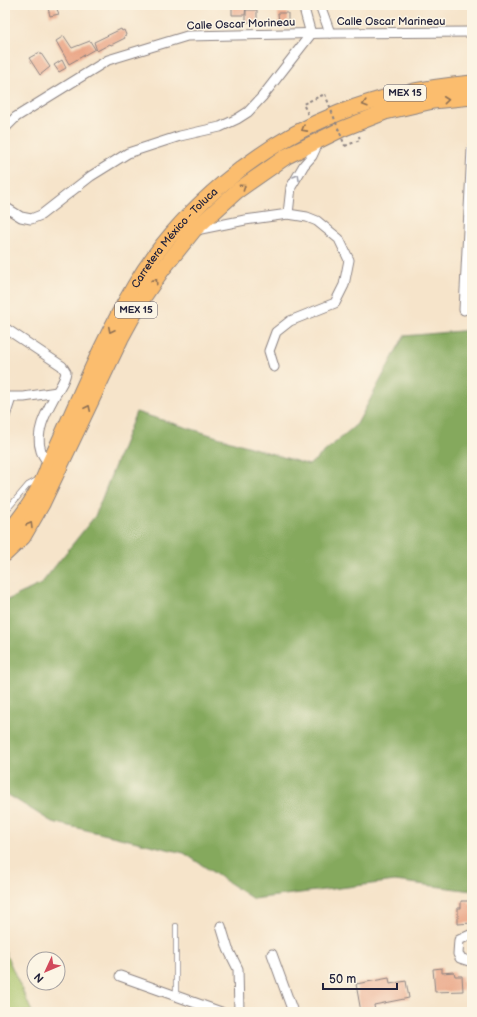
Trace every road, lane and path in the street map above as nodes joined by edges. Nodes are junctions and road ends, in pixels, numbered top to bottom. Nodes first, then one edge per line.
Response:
1 (303, 5) edge
2 (320, 5) edge
3 (472, 32) edge
4 (330, 33) junction
5 (311, 34) junction
6 (472, 83) edge
7 (472, 97) edge
8 (303, 104) dead end
9 (5, 128) edge
10 (360, 140) dead end
11 (319, 141) junction
12 (472, 149) edge
13 (5, 207) edge
14 (288, 214) junction
15 (194, 230) junction
16 (464, 310) dead end
17 (5, 328) edge
18 (274, 367) dead end
19 (57, 392) junction
20 (8, 397) edge
21 (5, 416) edge
22 (47, 469) junction
23 (5, 512) edge
24 (5, 537) edge
25 (5, 554) edge
26 (176, 926) dead end
27 (221, 926) dead end
28 (472, 934) edge
29 (272, 954) dead end
30 (472, 962) edge
31 (120, 976) dead end
32 (176, 996) junction
33 (221, 1012) edge
34 (239, 1012) edge
35 (293, 1012) edge

1 - 5 street
2 - 4 street
3 - 4 street, Calle Oscar Marineau
4 - 5 street, Calle Oscar Marineau
5 - 9 street, Calle Oscar Morineau
5 - 13 street
6 -> 22 main road, Carretera México - Toluca / MEX 15
11 -> 7 main road, Carretera México - Toluca / MEX 15
8 - 10 path, bridge
14 -> 11 street
15 -> 11 main road, Carretera México - Toluca / MEX 15
12 - 16 street
14 - 15 street
14 - 18 street
25 -> 15 main road, Carretera México - Toluca / MEX 15
17 - 19 street
19 - 20 street
19 - 22 street
20 - 21 street
22 - 23 lane
22 - 24 main road, Carretera México - Toluca / MEX 15
26 - 32 lane
27 - 34 street
28 - 30 street
29 - 35 street
31 - 32 street
32 - 33 street

